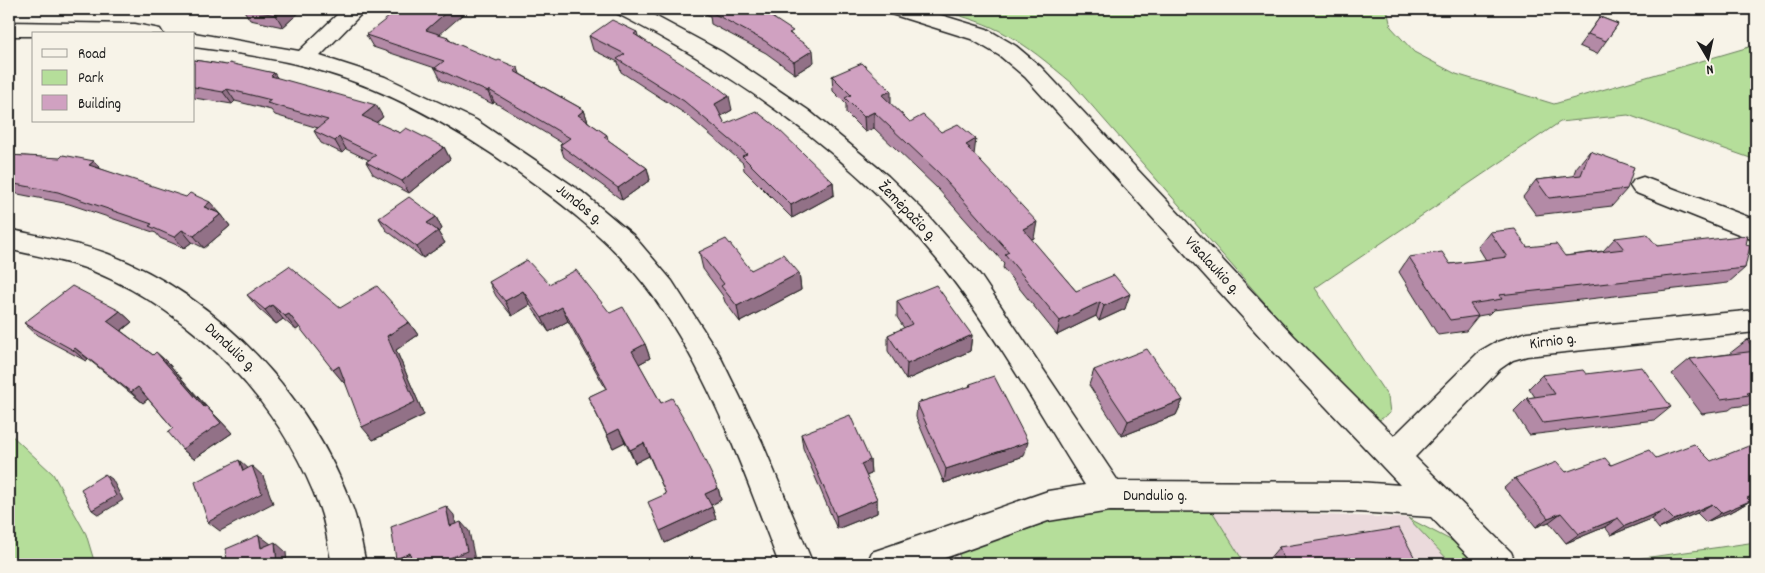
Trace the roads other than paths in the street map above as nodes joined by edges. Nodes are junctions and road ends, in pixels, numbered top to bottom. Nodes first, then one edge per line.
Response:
1 (355, 9) edge
2 (626, 9) edge
3 (899, 9) edge
4 (9, 29) edge
5 (141, 32) edge
6 (195, 40) edge
7 (304, 59) junction
8 (1643, 186) dead end
9 (1756, 231) edge
10 (9, 239) edge
11 (1756, 320) edge
12 (1394, 457) junction
13 (1110, 496) junction
14 (1436, 502) junction
15 (349, 564) edge
16 (796, 564) edge
17 (884, 564) edge
18 (1498, 564) edge

1 - 7 street
2 - 13 street, Žemėpačio g.
3 - 12 street, Visalaukio g.
4 - 5 street
6 - 7 street, Jundos g.
7 - 16 street, Jundos g.
8 - 9 street
10 - 15 street, Dundulio g.
11 - 12 street, Kirnio g.
12 - 14 street, Visalaukio g.
13 - 14 street, Dundulio g.
13 - 17 street, Dundulio g.
14 - 18 street, Visalaukio g.

